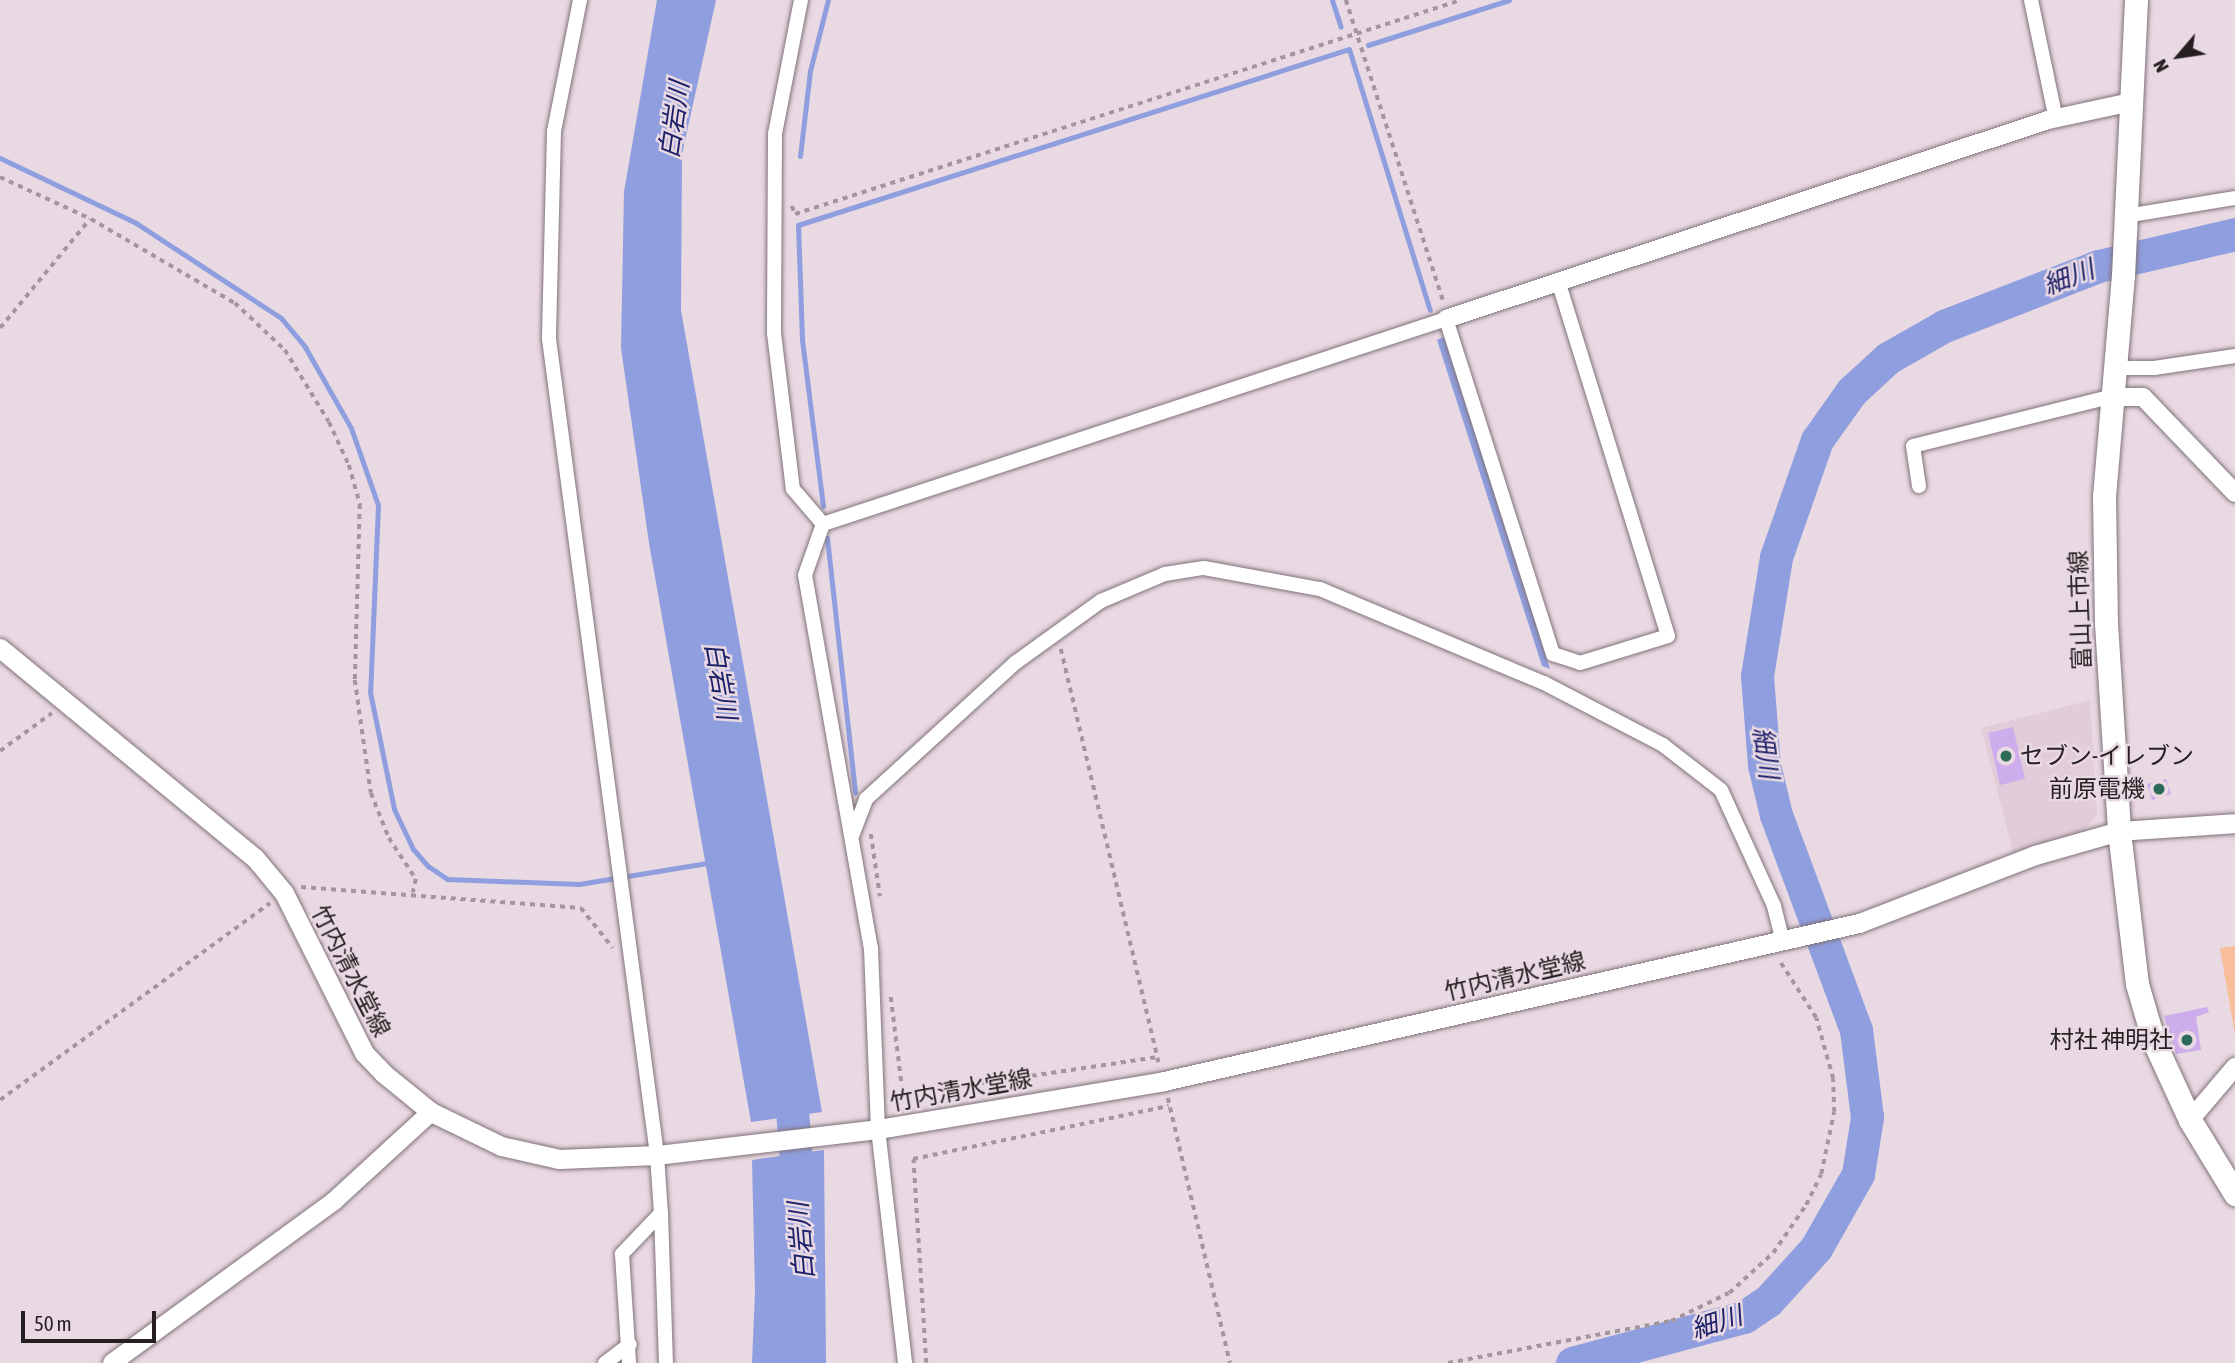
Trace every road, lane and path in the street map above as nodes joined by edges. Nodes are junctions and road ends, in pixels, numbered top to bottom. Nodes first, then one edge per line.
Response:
1 (580, 0) edge
2 (801, 0) edge
3 (1346, 0) edge
4 (1461, 0) edge
5 (2031, 0) edge
6 (2136, 0) edge
7 (1357, 33) junction
8 (2131, 102) junction
9 (2048, 120) junction
10 (0, 177) edge
11 (791, 196) dead end
12 (2235, 198) edge
13 (91, 219) junction
14 (2125, 219) junction
15 (1558, 281) junction
16 (1446, 318) junction
17 (0, 328) edge
18 (2235, 356) edge
19 (2115, 368) junction
20 (2110, 397) junction
21 (1920, 486) dead end
22 (2235, 494) edge
23 (824, 524) junction
24 (0, 648) edge
25 (1065, 659) dead end
26 (66, 702) junction
27 (0, 751) edge
28 (866, 799) junction
29 (2235, 824) edge
30 (2119, 831) junction
31 (852, 835) junction
32 (284, 893) junction
33 (413, 894) junction
34 (880, 904) dead end
35 (1776, 942) junction
36 (631, 971) junction
37 (890, 991) dead end
38 (1156, 1056) junction
39 (2235, 1067) edge
40 (1164, 1081) junction
41 (0, 1100) edge
42 (1170, 1106) junction
43 (431, 1112) junction
44 (2190, 1120) junction
45 (878, 1129) junction
46 (657, 1155) junction
47 (2235, 1194) edge
48 (661, 1213) junction
49 (630, 1345) junction
50 (112, 1363) edge
51 (604, 1363) edge
52 (629, 1363) edge
53 (666, 1363) edge
54 (905, 1363) edge
55 (926, 1363) edge
56 (1230, 1363) edge
57 (1448, 1363) edge

1 - 36 street
2 - 23 street
3 - 7 path
4 - 7 path
5 - 9 street
6 - 8 main road, 富山上市線
7 - 11 path
7 - 16 path
8 - 9 street
8 - 14 main road, 富山上市線
9 - 15 street
10 - 13 path
12 - 14 street
13 - 17 path
13 - 33 path
14 - 19 main road, 富山上市線
15 - 16 street
15 - 16 street
16 - 23 street
18 - 19 street
19 - 20 main road, 富山上市線
20 - 21 street
20 - 22 street
20 - 30 main road, 富山上市線
23 - 31 street
24 - 26 main road, 竹内清水堂線
25 - 38 path
26 - 27 path
26 - 32 main road, 竹内清水堂線
28 - 31 street
28 - 34 path
28 - 35 street
29 - 30 main road, 竹内清水堂線
30 - 35 main road, 竹内清水堂線
30 - 44 main road, 富山上市線
31 - 45 street
32 - 33 path
32 - 41 path
32 - 43 main road, 竹内清水堂線
33 - 36 path
35 - 40 main road, 竹内清水堂線
35 - 57 path
36 - 46 street
37 - 38 path
38 - 40 path
39 - 44 street
40 - 42 path
40 - 45 main road, 竹内清水堂線
42 - 55 path
42 - 56 path
43 - 46 main road, 竹内清水堂線
43 - 50 street
44 - 47 main road, 富山上市線
45 - 46 main road, 竹内清水堂線
45 - 54 street
46 - 48 street
48 - 49 street
48 - 53 street
49 - 51 street
49 - 52 street

